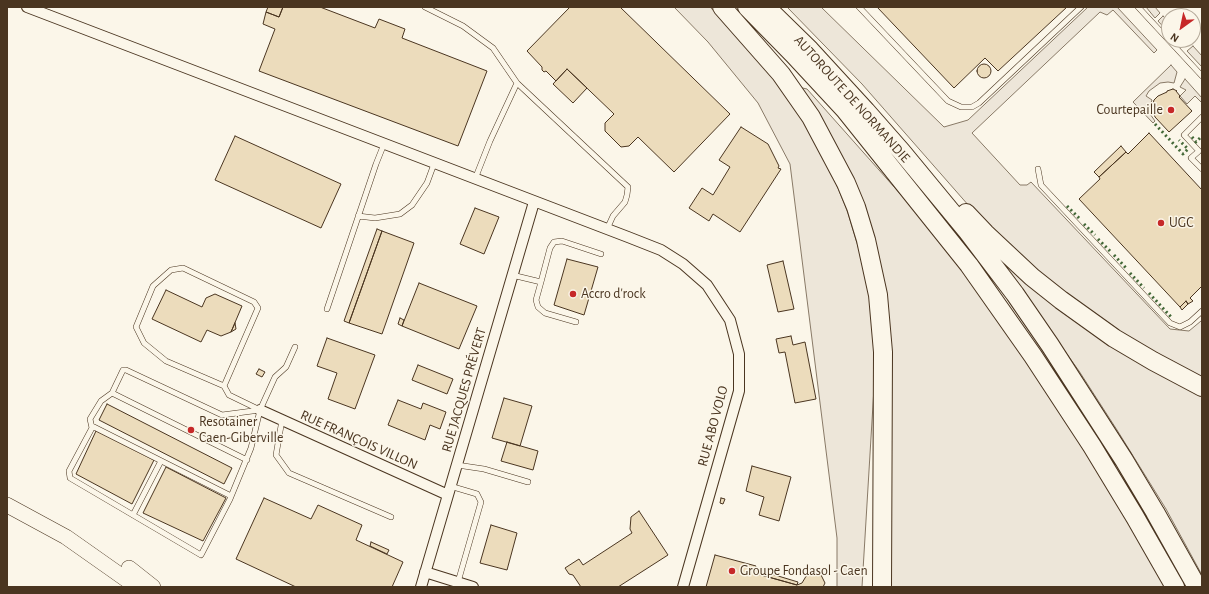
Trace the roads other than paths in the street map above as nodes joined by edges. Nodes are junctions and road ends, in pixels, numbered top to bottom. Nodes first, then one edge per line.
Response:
1 (27, 7) edge
2 (425, 7) edge
3 (722, 7) edge
4 (747, 7) edge
5 (766, 7) edge
6 (859, 7) edge
7 (1080, 7) edge
8 (1138, 7) edge
9 (1161, 31) edge
10 (1177, 48) edge
11 (1202, 76) edge
12 (517, 83) junction
13 (1202, 118) edge
14 (384, 144) junction
15 (434, 164) junction
16 (1038, 169) dead end
17 (1202, 169) edge
18 (475, 179) junction
19 (936, 193) junction
20 (534, 202) junction
21 (358, 216) junction
22 (607, 229) junction
23 (601, 254) dead end
24 (512, 275) junction
25 (541, 282) junction
26 (326, 309) dead end
27 (1202, 312) edge
28 (576, 322) dead end
29 (295, 347) dead end
30 (224, 386) junction
31 (1202, 386) edge
32 (112, 393) junction
33 (260, 410) junction
34 (282, 420) junction
35 (92, 428) junction
36 (247, 460) junction
37 (161, 461) junction
38 (457, 465) junction
39 (528, 482) dead end
40 (449, 490) junction
41 (231, 496) junction
42 (7, 505) edge
43 (133, 515) junction
44 (391, 517) dead end
45 (881, 520) junction
46 (66, 537) junction
47 (425, 572) junction
48 (458, 582) junction
49 (137, 587) edge
50 (154, 587) edge
51 (421, 587) edge
52 (470, 587) edge
53 (683, 587) edge
54 (871, 587) edge
55 (882, 587) edge
56 (1174, 587) edge
57 (1196, 587) edge

1 - 14 street, RUE ABO VOLO
2 - 12 lane
3 - 45 highway
4 - 56 highway
5 - 19 highway, AUTOROUTE DE NORMANDIE
6 - 7 lane
8 - 9 lane
10 - 11 lane
12 - 18 lane
12 - 22 lane
13 - 17 lane
14 - 15 street, RUE ABO VOLO
14 - 21 lane
15 - 18 street, RUE ABO VOLO
15 - 21 lane
16 - 27 lane
18 - 20 street, RUE ABO VOLO
19 - 31 highway
19 - 57 highway, AUTOROUTE DE NORMANDIE
20 - 22 street, RUE ABO VOLO
20 - 24 street, RUE JACQUES PRÉVERT
21 - 26 lane
22 - 53 street, RUE ABO VOLO
23 - 25 lane
24 - 25 lane
24 - 38 street, RUE JACQUES PRÉVERT
25 - 28 lane
29 - 33 lane
30 - 30 lane
30 - 33 lane
32 - 33 lane
32 - 35 lane
32 - 36 lane
33 - 34 street, RUE FRANÇOIS VILLON
33 - 36 lane
34 - 40 street, RUE FRANÇOIS VILLON
34 - 44 lane
35 - 37 lane
35 - 43 lane
36 - 41 lane
37 - 41 lane
37 - 43 lane
38 - 39 lane
38 - 40 street, RUE JACQUES PRÉVERT
40 - 47 street, RUE JACQUES PRÉVERT
40 - 48 lane
41 - 43 lane
42 - 46 main road
45 - 54 highway
45 - 55 highway
46 - 49 main road
46 - 50 main road
47 - 48 street
47 - 51 street, RUE JACQUES PRÉVERT
48 - 52 street

